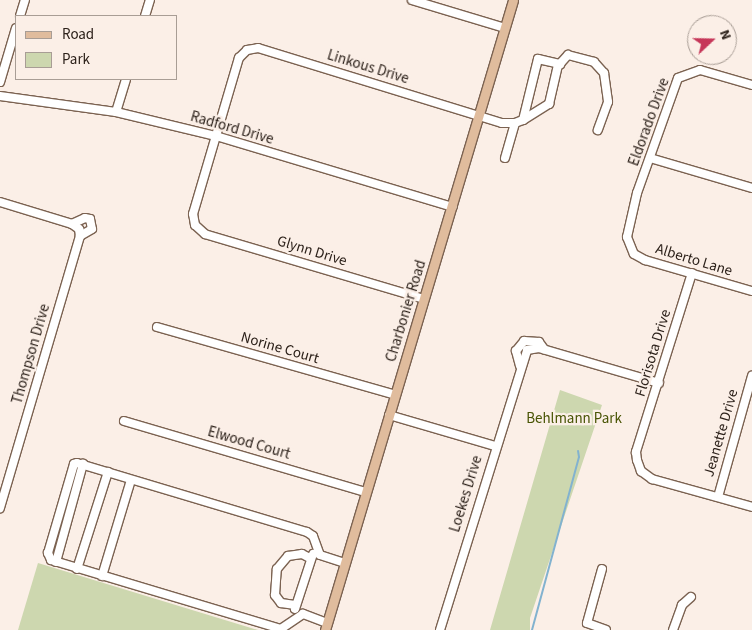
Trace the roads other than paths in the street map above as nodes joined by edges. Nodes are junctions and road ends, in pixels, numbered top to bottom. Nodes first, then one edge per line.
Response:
1 (25, 0) edge
2 (150, 0) edge
3 (412, 0) edge
4 (513, 0) edge
5 (20, 15) edge
6 (145, 15) edge
7 (505, 28) junction
8 (15, 31) edge
9 (560, 64) junction
10 (126, 80) edge
11 (0, 82) edge
12 (752, 86) edge
13 (0, 96) edge
14 (116, 112) junction
15 (480, 116) junction
16 (519, 122) junction
17 (598, 130) dead end
18 (216, 136) junction
19 (505, 158) dead end
20 (650, 158) junction
21 (752, 188) edge
22 (0, 202) edge
23 (452, 207) junction
24 (72, 224) junction
25 (79, 233) junction
26 (630, 250) joint
27 (692, 273) junction
28 (752, 291) edge
29 (424, 299) junction
30 (158, 327) dead end
31 (752, 376) edge
32 (659, 383) junction
33 (394, 394) junction
34 (389, 415) junction
35 (124, 421) dead end
36 (495, 446) junction
37 (83, 464) junction
38 (108, 472) junction
39 (131, 480) junction
40 (366, 492) junction
41 (718, 497) junction
42 (752, 507) edge
43 (0, 508) edge
44 (61, 508) junction
45 (70, 512) junction
46 (316, 548) junction
47 (310, 558) junction
48 (56, 562) junction
49 (345, 564) junction
50 (77, 569) junction
51 (602, 569) dead end
52 (102, 576) junction
53 (692, 597) dead end
54 (295, 605) junction
55 (296, 616) junction
56 (326, 627) edge
57 (440, 630) edge
58 (606, 630) edge
59 (673, 630) edge

1 - 5 street
2 - 6 street
3 - 7 street
4 - 7 main road, Charbonier Road
7 - 15 main road, Charbonier Road
8 - 11 street
9 - 16 street
9 - 16 street
9 - 17 street
10 - 14 street
12 - 20 street, Eldorado Drive
13 - 14 street, Radford Drive
14 - 18 street, Radford Drive
15 - 16 street, Linkous Drive
15 - 18 street, Linkous Drive
15 - 23 main road, Charbonier Road
16 - 19 street
18 - 23 street, Radford Drive
18 - 29 street, Glynn Drive
20 - 21 street
20 - 26 street, Eldorado Drive
22 - 24 street
23 - 29 main road, Charbonier Road
24 - 25 street
24 - 25 street, Thompson Drive
25 - 43 street, Thompson Drive
26 - 27 street, Alberto Lane
27 - 28 street, Alberto Lane
27 - 32 street, Florisota Drive
29 - 33 main road, Charbonier Road
30 - 33 street, Norine Court
31 - 41 street, Jeanette Drive
32 - 36 street, Loekes Drive
32 - 41 street, Florisota Drive
33 - 34 main road, Charbonier Road
34 - 36 street
34 - 40 main road, Charbonier Road
35 - 40 street, Elwood Court
36 - 57 street, Loekes Drive
37 - 38 street
37 - 44 street
37 - 45 street
38 - 39 street
38 - 50 street
39 - 46 street
39 - 52 street
40 - 49 main road, Charbonier Road
41 - 42 street, Florisota Drive
44 - 45 street
44 - 48 street
45 - 48 street
46 - 47 street
46 - 49 street
47 - 54 street
47 - 54 street
48 - 50 street
49 - 56 main road, Charbonier Road
50 - 52 street
51 - 58 street
52 - 55 street
53 - 59 street
54 - 55 street
55 - 56 street

